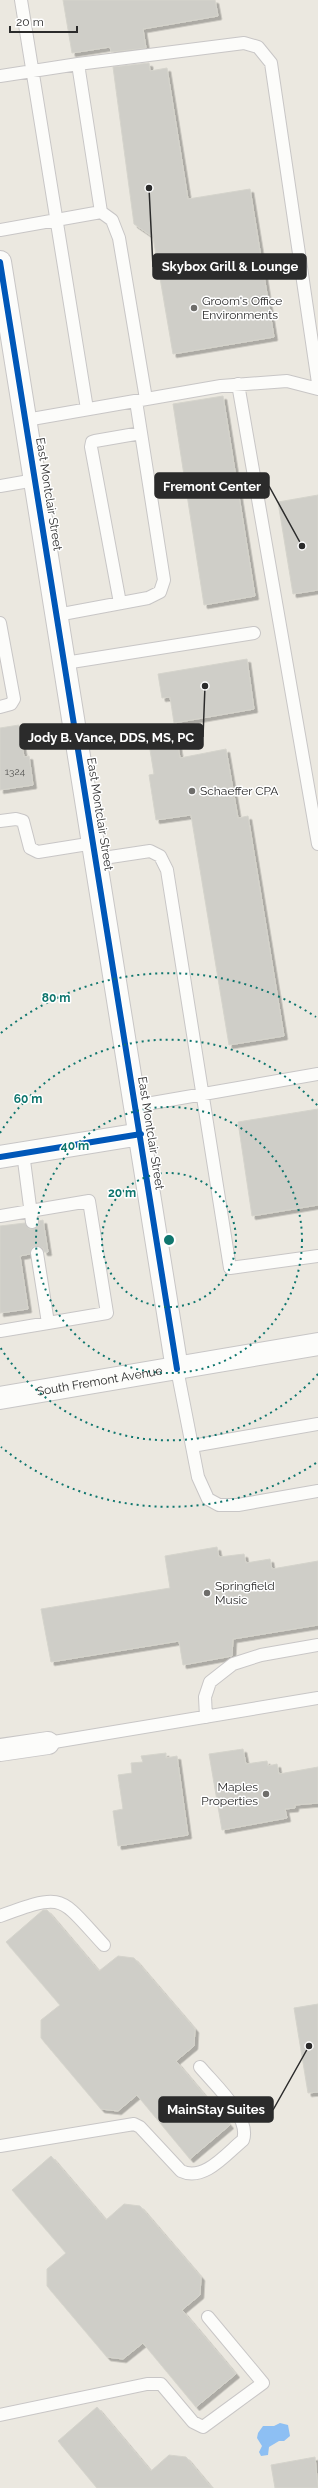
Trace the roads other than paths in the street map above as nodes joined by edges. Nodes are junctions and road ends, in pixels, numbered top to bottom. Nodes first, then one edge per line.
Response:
1 (21, 0) edge
2 (78, 64) junction
3 (32, 71) junction
4 (0, 76) edge
5 (101, 212) junction
6 (55, 220) junction
7 (0, 230) edge
8 (0, 262) edge
9 (318, 383) edge
10 (238, 384) junction
11 (318, 389) edge
12 (141, 400) junction
13 (87, 410) junction
14 (26, 420) junction
15 (141, 433) junction
16 (35, 480) junction
17 (0, 486) edge
18 (120, 603) junction
19 (57, 615) junction
20 (0, 623) edge
21 (254, 633) dead end
22 (65, 663) junction
23 (0, 708) edge
24 (0, 821) edge
25 (318, 844) edge
26 (95, 851) junction
27 (318, 1074) edge
28 (202, 1095) junction
29 (135, 1106) junction
30 (141, 1134) junction
31 (23, 1153) junction
32 (0, 1157) edge
33 (0, 1216) edge
34 (31, 1216) junction
35 (37, 1253) dead end
36 (318, 1256) edge
37 (48, 1323) junction
38 (0, 1331) edge
39 (318, 1344) edge
40 (178, 1369) junction
41 (0, 1398) edge
42 (318, 1424) edge
43 (192, 1446) junction
44 (318, 1491) edge
45 (318, 1645) edge
46 (318, 1698) edge
47 (206, 1717) junction
48 (48, 1743) joint
49 (0, 1750) edge
50 (0, 1916) edge
51 (104, 1945) dead end
52 (200, 2067) dead end
53 (0, 2146) edge
54 (208, 2317) dead end
55 (0, 2415) edge

1 - 3 lane
2 - 3 lane
2 - 5 lane
2 - 9 lane
3 - 4 lane
3 - 6 lane
5 - 6 lane
5 - 12 lane
6 - 7 lane
6 - 13 lane
8 - 14 street, East Montclair Street
10 - 11 lane
10 - 12 lane
10 - 25 lane
12 - 13 lane
12 - 15 lane
13 - 14 lane
14 - 16 street, East Montclair Street
15 - 18 lane
15 - 18 lane
16 - 17 lane
16 - 19 street, East Montclair Street
18 - 19 lane
19 - 22 street, East Montclair Street
20 - 23 lane
21 - 22 lane
22 - 26 street, East Montclair Street
24 - 26 lane
26 - 28 lane
26 - 29 street, East Montclair Street
27 - 28 lane
28 - 29 lane
28 - 36 lane
29 - 30 street, East Montclair Street
30 - 31 street
30 - 40 street, East Montclair Street
31 - 32 street
31 - 34 lane
33 - 34 lane
34 - 37 lane
35 - 37 lane
37 - 38 lane
39 - 40 street, South Fremont Avenue
40 - 41 street, South Fremont Avenue
40 - 43 lane
42 - 43 lane
43 - 44 lane
45 - 47 lane
46 - 47 lane
47 - 48 lane
48 - 49 street
50 - 51 lane
52 - 53 lane
54 - 55 lane

